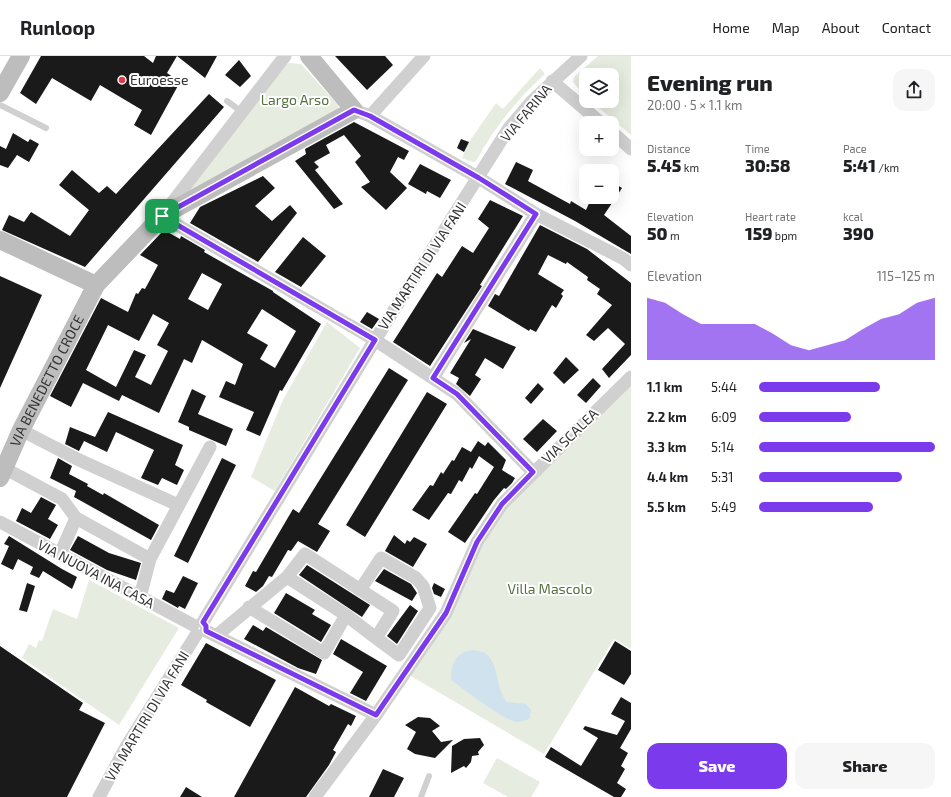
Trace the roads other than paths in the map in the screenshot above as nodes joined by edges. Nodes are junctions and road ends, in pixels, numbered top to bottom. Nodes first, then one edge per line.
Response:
1 (21, 56) edge
2 (285, 56) edge
3 (309, 56) edge
4 (424, 56) edge
5 (581, 56) edge
6 (552, 81) junction
7 (0, 93) edge
8 (226, 101) dead end
9 (0, 105) edge
10 (242, 112) junction
11 (362, 113) junction
12 (593, 116) edge
13 (46, 128) dead end
14 (619, 138) edge
15 (631, 149) edge
16 (479, 178) junction
17 (536, 214) junction
18 (162, 216) junction
19 (0, 240) edge
20 (631, 266) edge
21 (96, 285) junction
22 (375, 340) junction
23 (631, 377) edge
24 (433, 378) junction
25 (21, 430) junction
26 (210, 447) dead end
27 (533, 472) junction
28 (2, 473) edge
29 (178, 505) junction
30 (76, 518) junction
31 (0, 522) edge
32 (60, 554) junction
33 (150, 559) junction
34 (287, 577) junction
35 (360, 590) junction
36 (140, 597) junction
37 (249, 607) junction
38 (346, 615) junction
39 (203, 630) junction
40 (376, 638) junction
41 (376, 715) junction
42 (429, 776) dead end
43 (99, 797) edge
44 (315, 797) edge
45 (421, 797) edge

1 - 7 main road
2 - 10 street
3 - 11 main road
4 - 11 street
5 - 6 street, VIA FARINA
6 - 12 street
6 - 16 street, VIA FARINA
8 - 10 lane
9 - 13 lane
10 - 18 street
11 - 16 street
11 - 18 main road
14 - 15 street
16 - 17 street
16 - 22 street, VIA MARTIRI DI VIA FANI
17 - 20 street
17 - 24 street
18 - 21 main road, VIA BENEDETTO CROCE
18 - 22 street
19 - 21 main road
21 - 25 main road, VIA BENEDETTO CROCE
22 - 24 street
22 - 39 street, VIA MARTIRI DI VIA FANI
23 - 27 street, VIA SCALEA
24 - 27 street
25 - 28 main road, VIA BENEDETTO CROCE
25 - 29 street
26 - 29 street
27 - 41 street, VIA SCALEA
28 - 30 street
29 - 33 street
30 - 32 street
30 - 33 street
31 - 32 street, VIA NUOVA INA CASA
32 - 36 street, VIA NUOVA INA CASA
33 - 36 street
34 - 35 street
34 - 37 street
34 - 38 street
35 - 40 street
35 - 40 street
36 - 39 street, VIA NUOVA INA CASA
37 - 38 street
37 - 39 street
38 - 40 street
39 - 41 street, VIA NUOVA INA CASA
39 - 43 street, VIA MARTIRI DI VIA FANI
41 - 44 street, VIA SCALEA
42 - 45 lane

